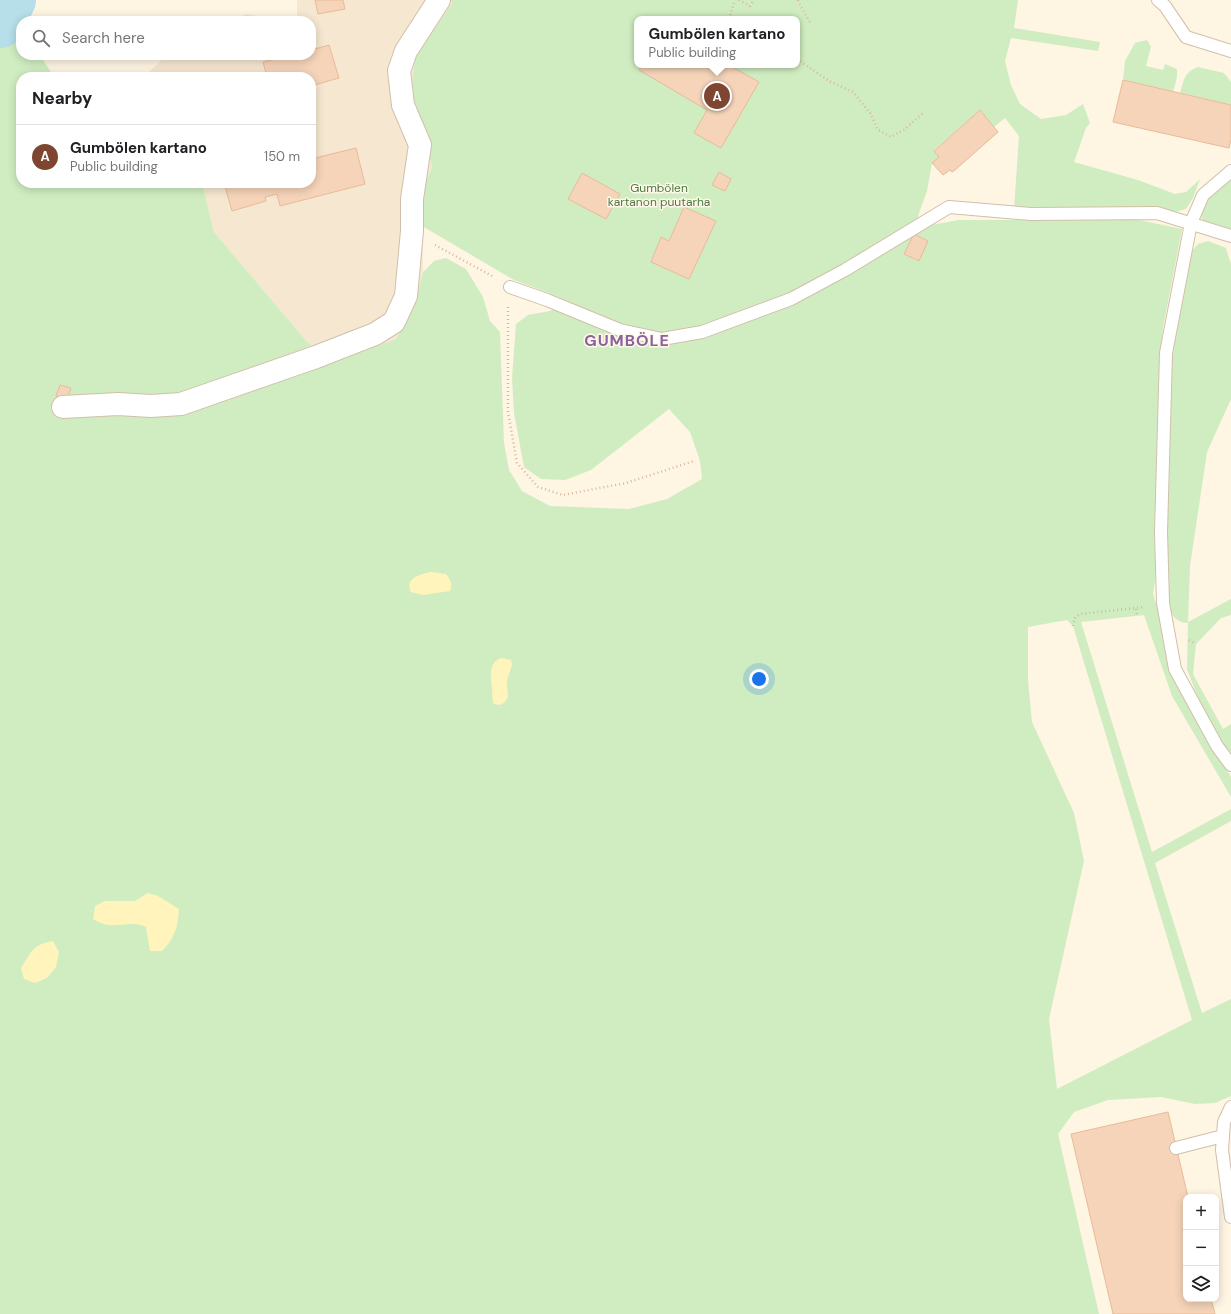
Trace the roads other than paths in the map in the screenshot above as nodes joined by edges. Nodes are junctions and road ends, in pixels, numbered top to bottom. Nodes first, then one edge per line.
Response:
1 (439, 0) edge
2 (1158, 0) edge
3 (1231, 51) edge
4 (1231, 171) edge
5 (1191, 223) junction
6 (1231, 236) edge
7 (510, 287) road end
8 (63, 407) dead end
9 (1231, 765) edge
10 (1231, 1107) edge
11 (1223, 1136) junction
12 (1176, 1148) dead end
13 (1231, 1217) edge

1 - 8 street
2 - 3 lane
4 - 5 lane
5 - 6 lane
5 - 7 lane
5 - 9 lane
10 - 11 lane
11 - 12 lane
11 - 13 lane

